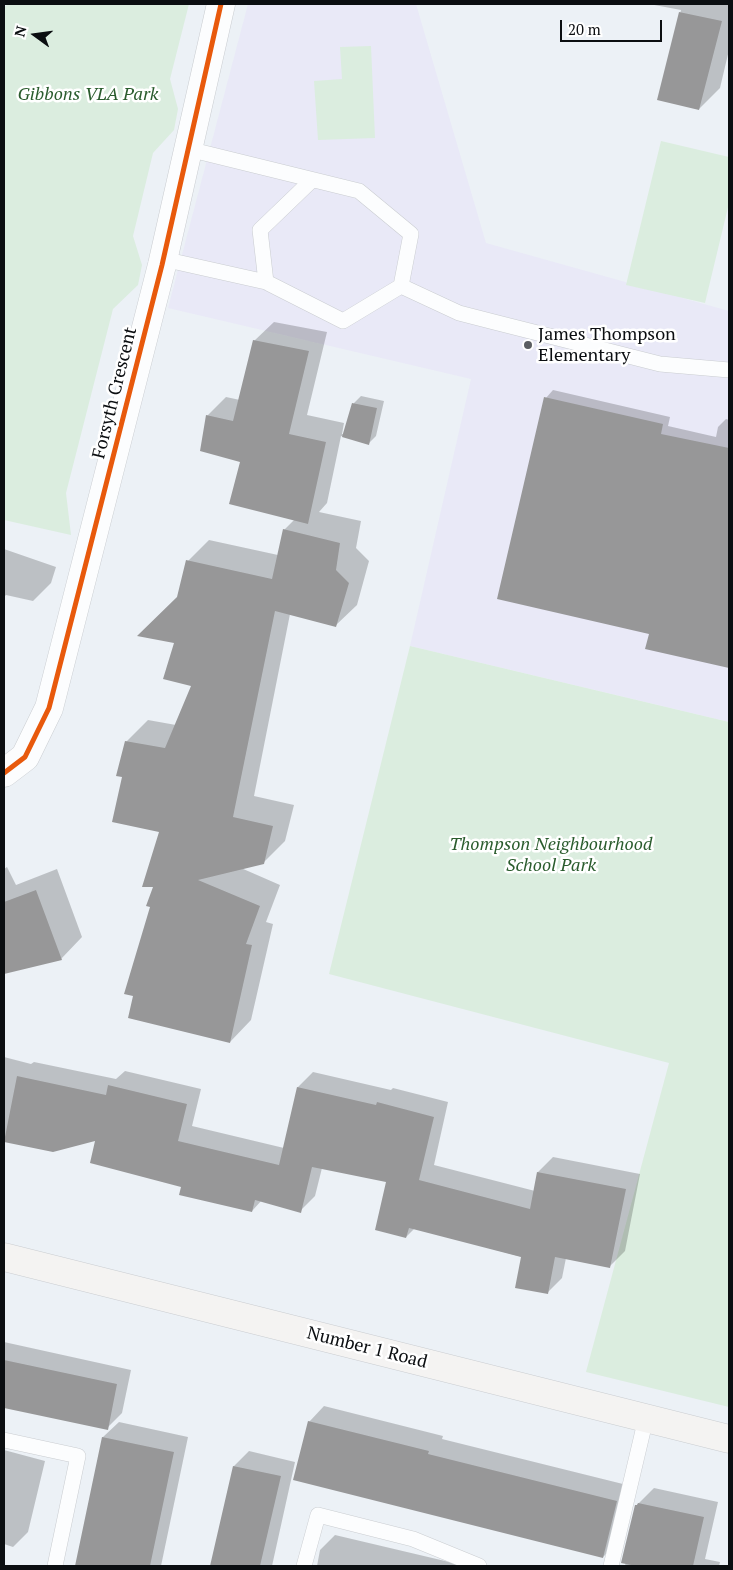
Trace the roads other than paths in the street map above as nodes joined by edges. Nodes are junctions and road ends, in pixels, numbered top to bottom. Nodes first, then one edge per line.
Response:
1 (221, 4) edge
2 (188, 149) junction
3 (312, 180) junction
4 (163, 259) junction
5 (266, 282) junction
6 (401, 286) junction
7 (729, 370) edge
8 (4, 773) edge
9 (4, 1257) edge
10 (646, 1418) junction
11 (729, 1439) edge
12 (4, 1440) edge
13 (55, 1566) edge
14 (304, 1566) edge
15 (479, 1566) edge
16 (611, 1566) edge

1 - 2 street, Forsyth Crescent
2 - 3 lane
2 - 4 street, Forsyth Crescent
3 - 5 lane
3 - 6 lane
4 - 5 lane
4 - 8 street, Forsyth Crescent
5 - 6 lane
6 - 7 lane
9 - 10 main road, Number 1 Road
10 - 11 main road, Number 1 Road
10 - 16 lane
12 - 13 lane
14 - 15 lane

